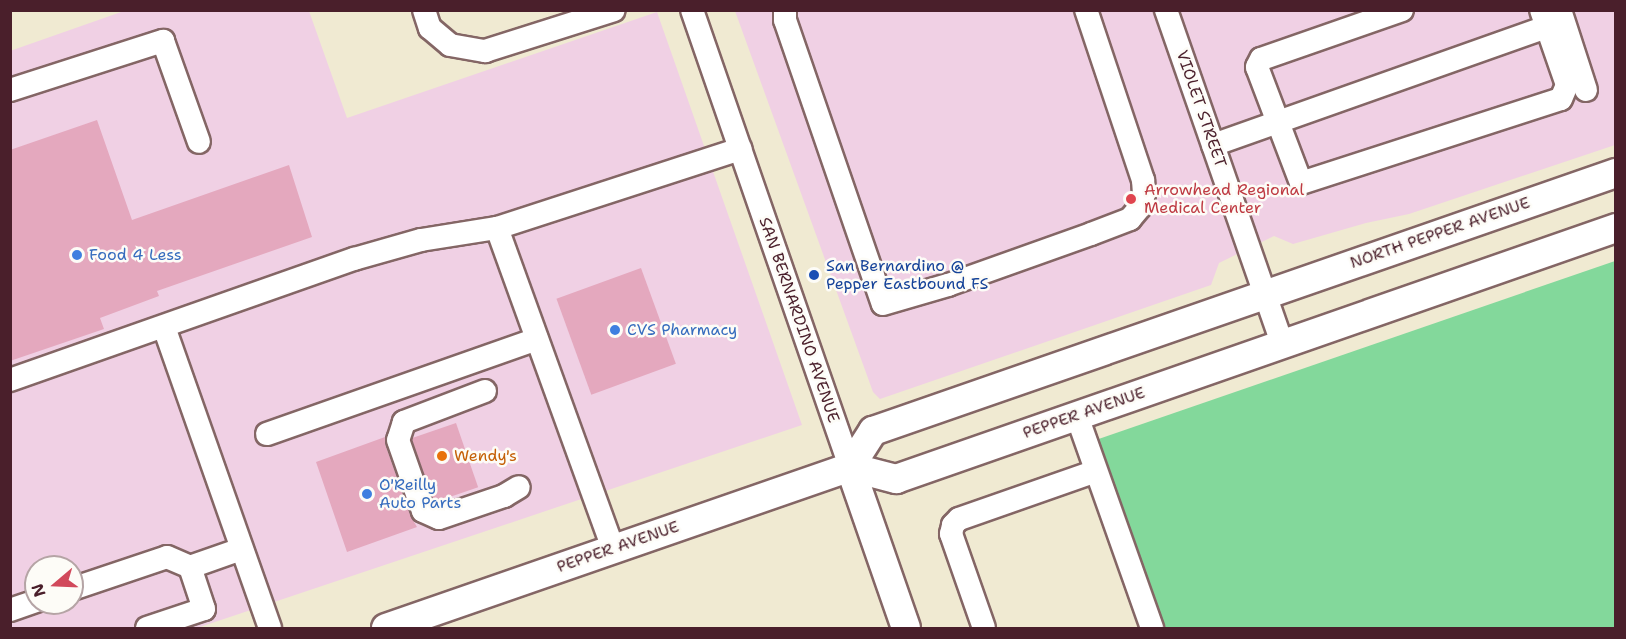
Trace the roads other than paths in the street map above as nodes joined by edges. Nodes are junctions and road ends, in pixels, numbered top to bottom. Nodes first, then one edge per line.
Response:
1 (424, 10) edge
2 (614, 10) edge
3 (692, 10) edge
4 (785, 10) edge
5 (1086, 10) edge
6 (1166, 10) edge
7 (1402, 10) edge
8 (1549, 16) edge
9 (10, 90) edge
10 (1586, 90) dead end
11 (1277, 121) junction
12 (199, 142) dead end
13 (1213, 145) junction
14 (740, 149) junction
15 (1616, 173) edge
16 (497, 228) junction
17 (1616, 228) edge
18 (1265, 294) junction
19 (164, 327) junction
20 (537, 339) junction
21 (1282, 343) junction
22 (10, 380) edge
23 (485, 391) dead end
24 (1077, 416) junction
25 (267, 434) dead end
26 (850, 467) junction
27 (1096, 471) junction
28 (519, 487) dead end
29 (241, 549) junction
30 (613, 549) junction
31 (190, 567) junction
32 (84, 585) edge
33 (147, 628) edge
34 (270, 628) edge
35 (386, 628) edge
36 (906, 628) edge
37 (984, 628) edge
38 (1152, 628) edge

1 - 2 street
3 - 14 street, SAN BERNARDINO AVENUE
4 - 5 street
6 - 13 street, VIOLET STREET
7 - 11 street
8 - 10 street
8 - 11 street
8 - 11 street
9 - 12 street
11 - 13 street
13 - 18 street, VIOLET STREET
14 - 16 street
14 - 26 street, SAN BERNARDINO AVENUE
15 - 18 main road, NORTH PEPPER AVENUE
16 - 19 street
16 - 20 street
17 - 21 main road
18 - 21 street, VIOLET STREET
18 - 26 main road
19 - 22 street
19 - 29 street
20 - 25 street
20 - 30 street
21 - 24 main road, PEPPER AVENUE
23 - 28 street
24 - 26 main road, PEPPER AVENUE
24 - 27 street
26 - 30 main road, PEPPER AVENUE
26 - 36 main road, SAN BERNARDINO AVENUE
27 - 37 street
27 - 38 street
29 - 31 street
29 - 34 street
30 - 35 main road, PEPPER AVENUE
31 - 32 street
31 - 33 street

